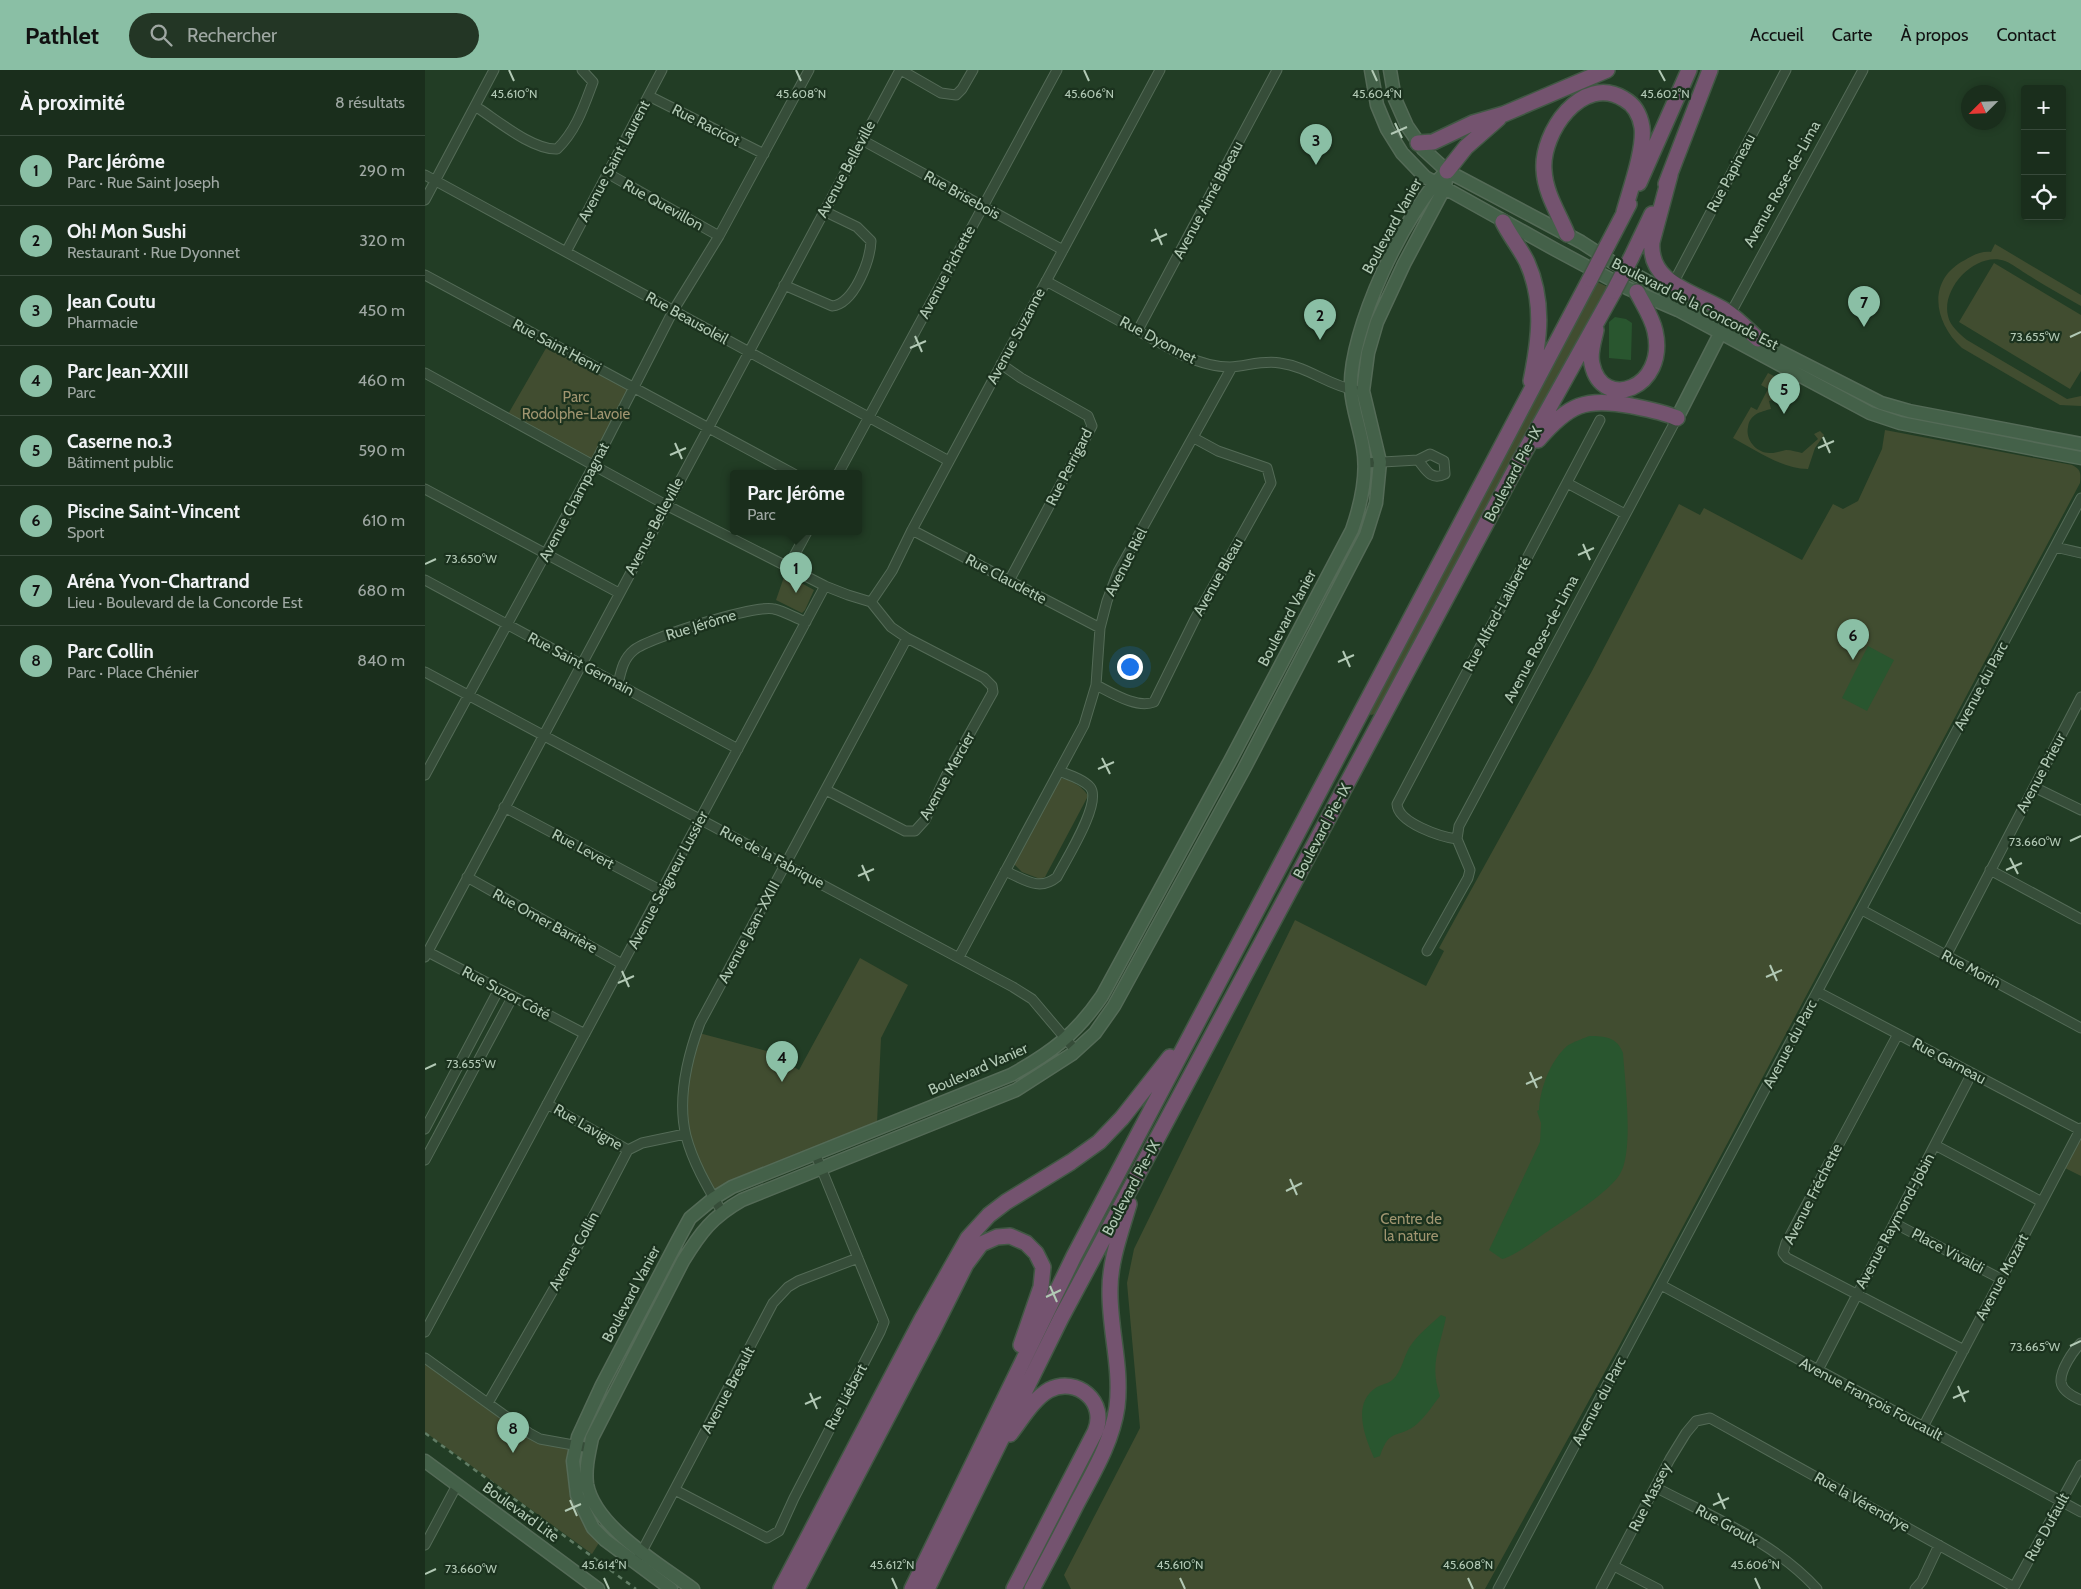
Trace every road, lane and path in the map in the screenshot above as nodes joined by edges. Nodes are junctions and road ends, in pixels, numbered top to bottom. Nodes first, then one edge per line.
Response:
1 (494, 70) edge
2 (582, 70) edge
3 (662, 70) edge
4 (799, 70) edge
5 (901, 70) edge
6 (973, 70) edge
7 (1057, 70) edge
8 (1160, 70) edge
9 (1277, 70) edge
10 (1371, 70) edge
11 (1390, 70) edge
12 (1607, 70) edge
13 (1689, 70) edge
14 (1710, 70) edge
15 (1786, 70) edge
16 (1863, 70) edge
17 (808, 72) edge
18 (649, 96) junction
19 (475, 106) junction
20 (1504, 114) junction
21 (862, 140) junction
22 (1418, 143) junction
23 (764, 154) junction
24 (1447, 171) junction
25 (607, 174) junction
26 (425, 175) edge
27 (1670, 175) junction
28 (435, 181) junction
29 (1440, 185) junction
30 (425, 200) edge
31 (983, 206) junction
32 (824, 211) junction
33 (1625, 212) junction
34 (1503, 222) junction
35 (1567, 234) junction
36 (719, 236) junction
37 (1063, 250) junction
38 (566, 252) junction
39 (425, 275) edge
40 (1677, 276) dead end
41 (1046, 281) junction
42 (784, 284) junction
43 (1637, 292) junction
44 (673, 311) junction
45 (1598, 321) junction
46 (1725, 324) junction
47 (1138, 330) junction
48 (1758, 340) joint
49 (748, 351) junction
50 (1001, 364) junction
51 (1232, 367) junction
52 (425, 373) edge
53 (634, 388) junction
54 (1357, 390) junction
55 (1527, 400) junction
56 (869, 417) junction
57 (1677, 418) junction
58 (1600, 420) dead end
59 (707, 427) junction
60 (1194, 438) junction
61 (2081, 444) edge
62 (2081, 458) edge
63 (1418, 460) dead end
64 (1520, 460) junction
65 (949, 461) junction
66 (1380, 462) junction
67 (1365, 463) junction
68 (594, 465) junction
69 (787, 470) edge
70 (840, 470) edge
71 (1567, 484) junction
72 (425, 489) edge
73 (2081, 498) edge
74 (666, 505) junction
75 (1625, 514) junction
76 (912, 530) junction
77 (805, 535) edge
78 (2055, 547) junction
79 (2081, 553) edge
80 (546, 554) junction
81 (787, 567) junction
82 (425, 580) edge
83 (1009, 581) junction
84 (825, 586) junction
85 (619, 593) junction
86 (871, 602) junction
87 (806, 622) junction
88 (507, 624) junction
89 (1100, 628) junction
90 (907, 638) junction
91 (581, 664) junction
92 (425, 672) edge
93 (618, 684) junction
94 (1096, 685) junction
95 (469, 695) junction
96 (2081, 697) edge
97 (543, 735) junction
98 (738, 749) junction
99 (1059, 771) junction
100 (425, 776) edge
101 (2034, 786) junction
102 (826, 790) junction
103 (504, 807) junction
104 (2081, 810) edge
105 (700, 819) junction
106 (1457, 839) junction
107 (785, 864) junction
108 (1990, 870) junction
109 (1005, 871) junction
110 (467, 877) junction
111 (661, 891) junction
112 (1862, 910) junction
113 (2081, 919) edge
114 (1427, 951) dead end
115 (426, 954) edge
116 (1946, 956) junction
117 (959, 957) junction
118 (622, 964) junction
119 (499, 989) junction
120 (1818, 992) junction
121 (513, 996) junction
122 (2081, 1028) edge
123 (1192, 1030) junction
124 (585, 1034) junction
125 (1898, 1034) junction
126 (1065, 1039) junction
127 (1076, 1051) junction
128 (1972, 1073) junction
129 (446, 1090) junction
130 (459, 1097) junction
131 (547, 1104) junction
132 (425, 1129) edge
133 (2081, 1129) edge
134 (685, 1134) junction
135 (1935, 1145) junction
136 (628, 1150) junction
137 (815, 1153) junction
138 (425, 1160) edge
139 (821, 1167) junction
140 (1137, 1176) junction
141 (714, 1198) junction
142 (2042, 1202) junction
143 (722, 1212) junction
144 (1894, 1223) junction
145 (858, 1258) junction
146 (2001, 1279) junction
147 (1661, 1285) junction
148 (1857, 1295) junction
149 (425, 1332) edge
150 (2081, 1343) edge
151 (1964, 1350) junction
152 (425, 1358) edge
153 (1818, 1370) junction
154 (1010, 1385) junction
155 (2081, 1400) edge
156 (488, 1403) junction
157 (1710, 1418) joint
158 (1923, 1427) junction
159 (575, 1445) junction
160 (590, 1448) junction
161 (995, 1453) junction
162 (425, 1461) edge
163 (2081, 1464) edge
164 (457, 1485) junction
165 (1655, 1487) junction
166 (675, 1490) junction
167 (2061, 1501) junction
168 (2081, 1512) edge
169 (425, 1545) edge
170 (1939, 1545) junction
171 (642, 1551) junction
172 (636, 1562) junction
173 (1614, 1566) junction
174 (2013, 1588) edge
175 (598, 1589) edge
176 (671, 1589) edge
177 (693, 1589) edge
178 (781, 1589) edge
179 (797, 1589) edge
180 (912, 1589) edge
181 (927, 1589) edge
182 (1014, 1589) edge
183 (1032, 1589) edge
184 (1498, 1589) edge
185 (1601, 1589) edge
186 (1658, 1589) edge
187 (1817, 1589) edge
188 (1915, 1589) edge

1 - 19 street
2 - 19 street
3 - 18 street, Avenue Saint Laurent
4 - 17 street
5 - 6 street
5 - 21 street, Avenue Belleville
7 - 31 street, Avenue Pichette
8 - 37 street, Avenue Suzanne
9 - 47 street, Avenue Aimé Bibeau
10 - 29 street, Boulevard de la Concorde Est
11 - 22 street, Boulevard de la Concorde Est
12 - 20 highway
13 - 33 highway, Boulevard Pie-IX
14 - 27 highway, Boulevard Pie-IX
15 - 40 street, Rue Papineau
16 - 46 street, Avenue Rose-de-Lima
17 - 23 street, Avenue Champagnat
18 - 23 street, Rue Racicot
18 - 25 street, Avenue Saint Laurent
19 - 28 street
20 - 22 highway
20 - 24 highway
21 - 31 street, Rue Brisebois
21 - 32 street, Avenue Belleville
22 - 24 street, Boulevard de la Concorde Est
23 - 36 street, Avenue Champagnat
24 - 29 street, Boulevard Vanier
24 - 35 street, Boulevard de la Concorde Est
25 - 36 street, Rue Quevillon
25 - 38 street, Avenue Saint Laurent
26 - 28 street, Rue Beausoleil
27 - 45 highway, Boulevard Pie-IX, bridge
27 - 46 highway
28 - 30 street
28 - 38 street, Rue Beausoleil
29 - 34 street, Boulevard de la Concorde Est
29 - 54 street, Boulevard Vanier
31 - 37 street, Rue Brisebois
31 - 56 street, Avenue Pichette
32 - 42 street, Avenue Belleville
32 - 42 street
33 - 35 highway
33 - 55 highway, Boulevard Pie-IX, bridge
34 - 43 street, Boulevard de la Concorde Est
34 - 55 highway
35 - 46 street, Boulevard de la Concorde Est
36 - 44 street, Avenue Champagnat
37 - 41 street, Avenue Suzanne
38 - 44 street, Rue Beausoleil
39 - 53 street, Rue Saint Henri
41 - 47 street, Rue Dyonnet
41 - 50 street, Avenue Suzanne
42 - 49 street, Avenue Belleville
43 - 45 highway
43 - 46 street, Boulevard de la Concorde Est
44 - 49 street, Rue Beausoleil
44 - 53 street, Avenue Champagnat
45 - 64 highway, Boulevard Pie-IX
46 - 48 highway
46 - 57 street, Avenue Rose-de-Lima
46 - 62 street, Boulevard de la Concorde Est
47 - 51 street, Rue Dyonnet
48 - 61 street, Boulevard de la Concorde Est
49 - 56 street, Rue Beausoleil
49 - 59 street, Avenue Belleville
50 - 65 street, Avenue Suzanne
50 - 83 street, Rue Perrigard
51 - 54 street, Rue Dyonnet
51 - 60 street, Avenue Riel
52 - 68 street
53 - 59 street, Rue Saint Henri
53 - 68 street, Avenue Champagnat
54 - 66 street, Boulevard Vanier
54 - 67 street, Boulevard Vanier
55 - 123 highway, Boulevard Pie-IX
56 - 65 street, Rue Beausoleil
56 - 70 street, Avenue Pichette
57 - 64 highway
57 - 75 street, Avenue Rose-de-Lima
58 - 71 street, Rue Alfred-Laliberté
59 - 69 street, Rue Saint Henri
59 - 74 street, Avenue Belleville
60 - 89 street, Avenue Riel
60 - 94 street, Avenue Bleau
63 - 66 street
64 - 140 highway, Boulevard Pie-IX
65 - 76 street, Avenue Suzanne
66 - 67 street
66 - 127 street, Boulevard Vanier
67 - 126 street, Boulevard Vanier
68 - 74 street
68 - 80 street, Avenue Champagnat
71 - 75 street
71 - 106 street, Rue Alfred-Laliberté
72 - 80 street
73 - 78 street, Avenue du Parc
74 - 81 street
74 - 85 street, Avenue Belleville
75 - 106 street, Avenue Rose-de-Lima
76 - 83 street, Rue Claudette
76 - 86 street, Avenue Suzanne
77 - 81 street
78 - 79 street
78 - 112 street, Avenue du Parc
80 - 85 street
80 - 88 street, Avenue Champagnat
81 - 84 street
82 - 88 street, Rue Saint Germain
83 - 89 street, Rue Claudette
84 - 86 street
84 - 87 street, Avenue Seigneur Lussier
85 - 91 street, Avenue Belleville
86 - 90 street
87 - 93 street, Rue Jérôme
87 - 98 street, Avenue Seigneur Lussier
88 - 91 street, Rue Saint Germain
88 - 95 street, Avenue Champagnat
89 - 94 street, Avenue Riel
90 - 102 street, Avenue Jean-XXIII
90 - 102 street, Avenue Mercier
91 - 93 street, Rue Saint Germain
91 - 97 street, Avenue Belleville
92 - 95 street, Rue de la Fabrique
93 - 98 street, Rue Saint Germain
94 - 99 street, Avenue Riel
95 - 97 street, Rue de la Fabrique
95 - 100 street, Avenue Champagnat
96 - 101 street, Avenue Prieur
97 - 103 street, Avenue Belleville
97 - 105 street, Rue de la Fabrique
98 - 105 street, Avenue Seigneur Lussier
99 - 109 street, Avenue Riel
99 - 109 street
101 - 104 street
101 - 108 street, Avenue Prieur
102 - 107 street, Avenue Jean-XXIII
103 - 110 street, Avenue Belleville
103 - 111 street, Rue Levert
105 - 107 street, Rue de la Fabrique
105 - 111 street, Avenue Seigneur Lussier
106 - 114 street
107 - 117 street, Rue de la Fabrique
107 - 134 street, Avenue Jean-XXIII
108 - 113 street
108 - 116 street, Avenue Prieur
109 - 117 street, Avenue Riel
110 - 115 street, Avenue Belleville
110 - 118 street, Rue Omer Barrière
111 - 118 street, Avenue Seigneur Lussier
112 - 116 street, Rue Morin
112 - 120 street, Avenue du Parc
115 - 119 street, Rue Suzor Côté
116 - 122 street, Rue Morin
117 - 126 street, Rue de la Fabrique
118 - 124 street, Avenue Seigneur Lussier
119 - 121 street, Rue Suzor Côté
119 - 129 street
120 - 125 street, Rue Garneau
120 - 147 street, Avenue du Parc
121 - 124 street, Rue Suzor Côté
121 - 130 street
123 - 154 highway, Boulevard Pie-IX
123 - 178 highway
124 - 131 street, Avenue Seigneur Lussier
125 - 128 street, Rue Garneau
125 - 148 street, Avenue Fréchette
126 - 127 street, Rue de la Fabrique
126 - 137 street, Boulevard Vanier
127 - 139 street, Boulevard Vanier
128 - 133 street, Rue Garneau
128 - 135 street, Avenue Raymond-Jobin
129 - 130 street
129 - 132 street
130 - 138 street
131 - 136 street, Rue Lavigne
131 - 149 street, Avenue Seigneur Lussier
133 - 142 street, Avenue Mozart
134 - 136 street
134 - 141 street, Avenue Jean-XXIII
135 - 142 street
135 - 144 street, Avenue Raymond-Jobin
136 - 156 street, Avenue Collin
137 - 139 street, Rue Liébert
137 - 141 street, Boulevard Vanier
139 - 143 street, Boulevard Vanier
139 - 145 street, Rue Liébert
140 - 161 highway, Boulevard Pie-IX
140 - 183 highway
141 - 143 street, Avenue Jean-XXIII
141 - 159 street, Boulevard Vanier
142 - 146 street, Avenue Mozart
143 - 160 street, Boulevard Vanier
144 - 146 street, Place Vivaldi
144 - 148 street, Avenue Raymond-Jobin
145 - 166 street, Avenue Breault
145 - 166 street, Rue Liébert
146 - 151 street, Avenue Mozart
147 - 153 street, Avenue François Foucault
147 - 184 street, Avenue du Parc
148 - 151 street, Avenue Fréchette
148 - 153 street, Avenue Raymond-Jobin
150 - 155 street
151 - 158 street, Avenue Mozart
152 - 156 street
153 - 158 street, Avenue François Foucault
154 - 179 highway
154 - 180 highway, Boulevard Pie-IX
156 - 159 street
157 - 165 street, Rue Massey
157 - 170 street, Rue la Vérendrye
158 - 167 street, Avenue François Foucault
159 - 160 street
159 - 172 street, Boulevard Vanier
160 - 171 street, Boulevard Vanier
161 - 181 highway, Boulevard Pie-IX
161 - 182 highway
162 - 164 street, Boulevard Lite
163 - 167 street, Rue Dufault
164 - 169 street
164 - 175 street, Boulevard Lite
165 - 173 street, Rue Massey
165 - 187 street, Rue Groulx
166 - 171 street, Avenue Breault
167 - 168 street, Avenue François Foucault
167 - 174 street, Rue Dufault
170 - 174 street, Rue la Vérendrye
170 - 188 street
171 - 172 street, Avenue Breault
171 - 177 street, Boulevard Vanier
172 - 176 street, Boulevard Vanier
173 - 185 street, Rue Massey
173 - 186 street

